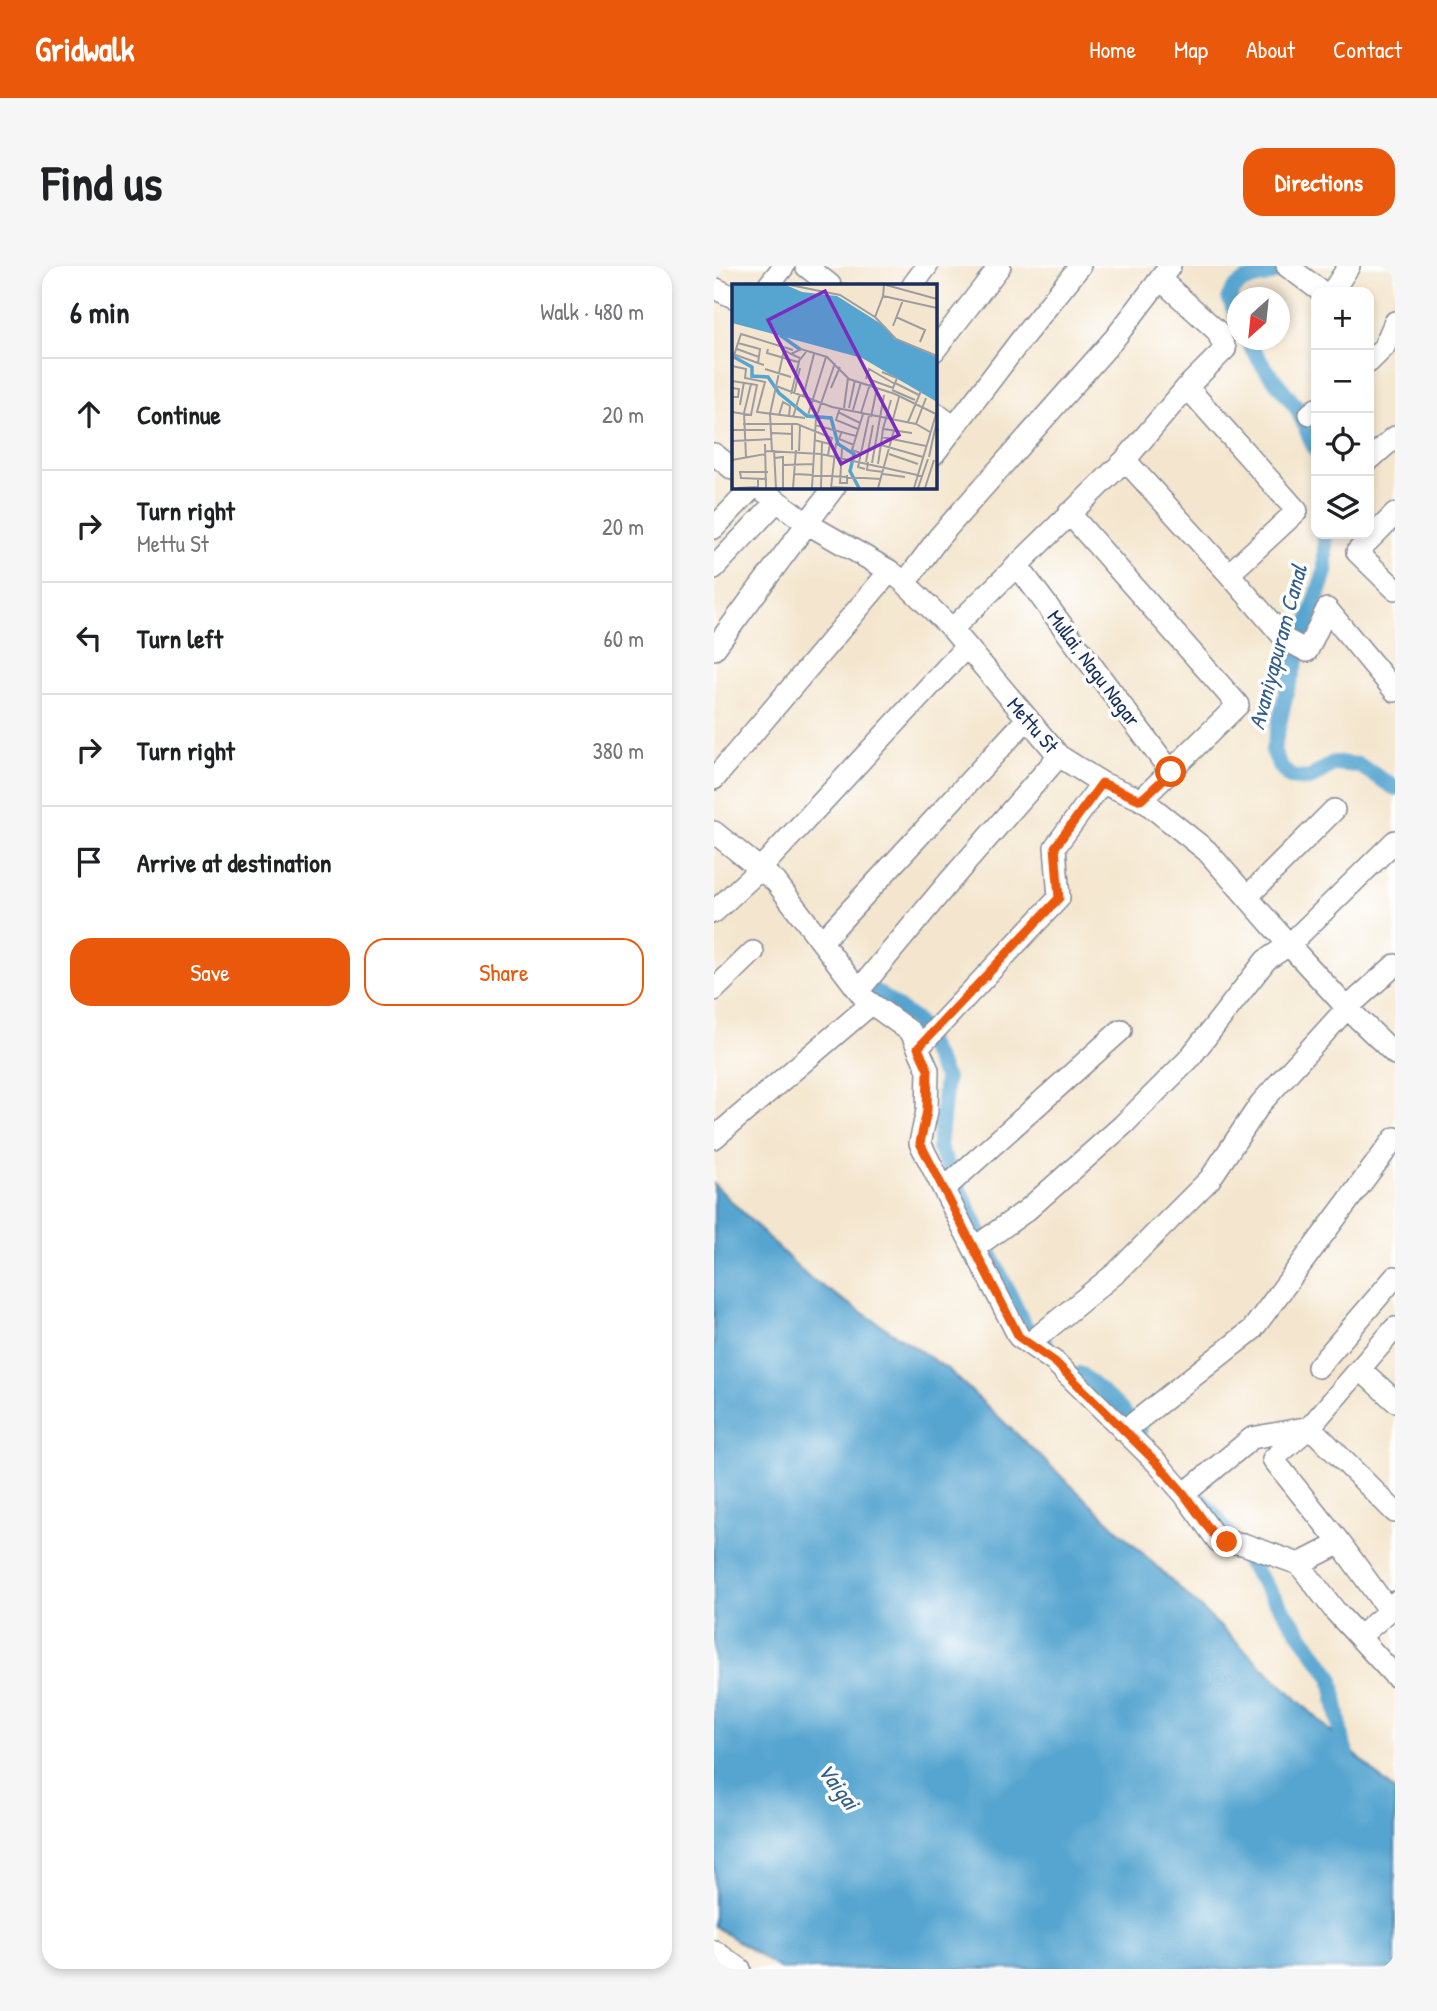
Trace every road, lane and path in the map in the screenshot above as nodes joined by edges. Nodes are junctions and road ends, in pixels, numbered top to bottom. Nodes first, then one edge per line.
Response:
1 (784, 266) edge
2 (806, 266) edge
3 (927, 266) edge
4 (1000, 266) edge
5 (1080, 266) edge
6 (1349, 266) edge
7 (1290, 268) edge
8 (1166, 273) edge
9 (770, 284) edge
10 (829, 284) edge
11 (915, 284) edge
12 (1315, 287) edge
13 (1335, 287) edge
14 (714, 288) edge
15 (732, 297) edge
16 (1395, 322) edge
17 (936, 348) edge
18 (1379, 350) edge
19 (1187, 387) junction
20 (936, 414) edge
21 (954, 427) junction
22 (1395, 437) edge
23 (936, 451) edge
24 (714, 454) edge
25 (1374, 456) edge
26 (1125, 460) junction
27 (732, 468) edge
28 (754, 488) edge
29 (759, 488) edge
30 (834, 488) edge
31 (777, 501) junction
32 (1069, 513) junction
33 (1395, 514) edge
34 (807, 524) junction
35 (714, 527) edge
36 (1017, 565) junction
37 (714, 568) edge
38 (1230, 574) junction
39 (898, 577) junction
40 (1395, 589) edge
41 (952, 629) junction
42 (966, 647) junction
43 (714, 649) edge
44 (1395, 691) edge
45 (1027, 719) junction
46 (1059, 756) junction
47 (1171, 772) junction
48 (714, 779) edge
49 (1102, 783) junction
50 (1141, 800) junction
51 (1334, 810) dead end
52 (714, 832) edge
53 (1395, 841) edge
54 (764, 865) junction
55 (1247, 897) junction
56 (714, 912) edge
57 (826, 937) junction
58 (1289, 945) junction
59 (753, 952) dead end
60 (1395, 965) edge
61 (714, 990) edge
62 (865, 990) junction
63 (1348, 1008) junction
64 (1121, 1030) dead end
65 (923, 1042) junction
66 (1395, 1054) edge
67 (714, 1138) edge
68 (1395, 1138) edge
69 (951, 1183) junction
70 (980, 1243) junction
71 (1395, 1277) edge
72 (1395, 1328) edge
73 (1035, 1340) junction
74 (1318, 1367) dead end
75 (1361, 1370) junction
76 (1395, 1401) edge
77 (1130, 1426) junction
78 (1310, 1427) junction
79 (1189, 1489) junction
80 (1395, 1512) edge
81 (1340, 1543) junction
82 (1299, 1564) junction
83 (1392, 1606) edge
84 (1359, 1637) junction
85 (1395, 1676) edge
86 (714, 1951) edge
87 (740, 1969) edge

1 - 9 street
2 - 10 street
3 - 11 street
4 - 17 street
5 - 21 street
6 - 13 street
7 - 12 street
8 - 19 street
8 - 39 street
14 - 15 street
16 - 18 street
19 - 26 street
19 - 38 street
20 - 21 street
21 - 23 street
22 - 25 street
24 - 27 street
26 - 32 street
26 - 38 street
28 - 35 street
29 - 31 street, Mettu St
30 - 34 street
31 - 34 street, Mettu St
31 - 37 street
32 - 36 street
32 - 47 street
33 - 40 street
34 - 39 street, Mettu St
34 - 43 street
36 - 41 street
36 - 47 street, Mullai, Nagu Nagar
38 - 44 street
39 - 41 street, Mettu St
39 - 48 street
41 - 42 street, Mettu St
42 - 45 street, Mettu St
42 - 54 street
45 - 46 street, Mettu St
45 - 57 street
46 - 49 street, Mettu St
46 - 62 street
47 - 50 street
49 - 50 street, Mettu St
49 - 65 street
50 - 55 street, Mettu St
51 - 55 street
52 - 54 street
53 - 58 street
54 - 56 street
54 - 57 street
55 - 58 street, Mettu St
57 - 62 street
58 - 63 street, Mettu St
58 - 70 street
59 - 61 street
60 - 63 street
62 - 65 street
62 - 67 street
63 - 66 street, Mettu St
63 - 73 street
64 - 69 street
65 - 69 street
68 - 77 street
69 - 70 street
70 - 73 street
71 - 74 street
72 - 75 street
73 - 77 street
75 - 76 street
75 - 78 street
77 - 79 street
78 - 79 street
78 - 80 street
78 - 81 street
79 - 82 street
81 - 82 street
81 - 83 street
82 - 84 street
83 - 84 street
84 - 85 street
86 - 87 street

